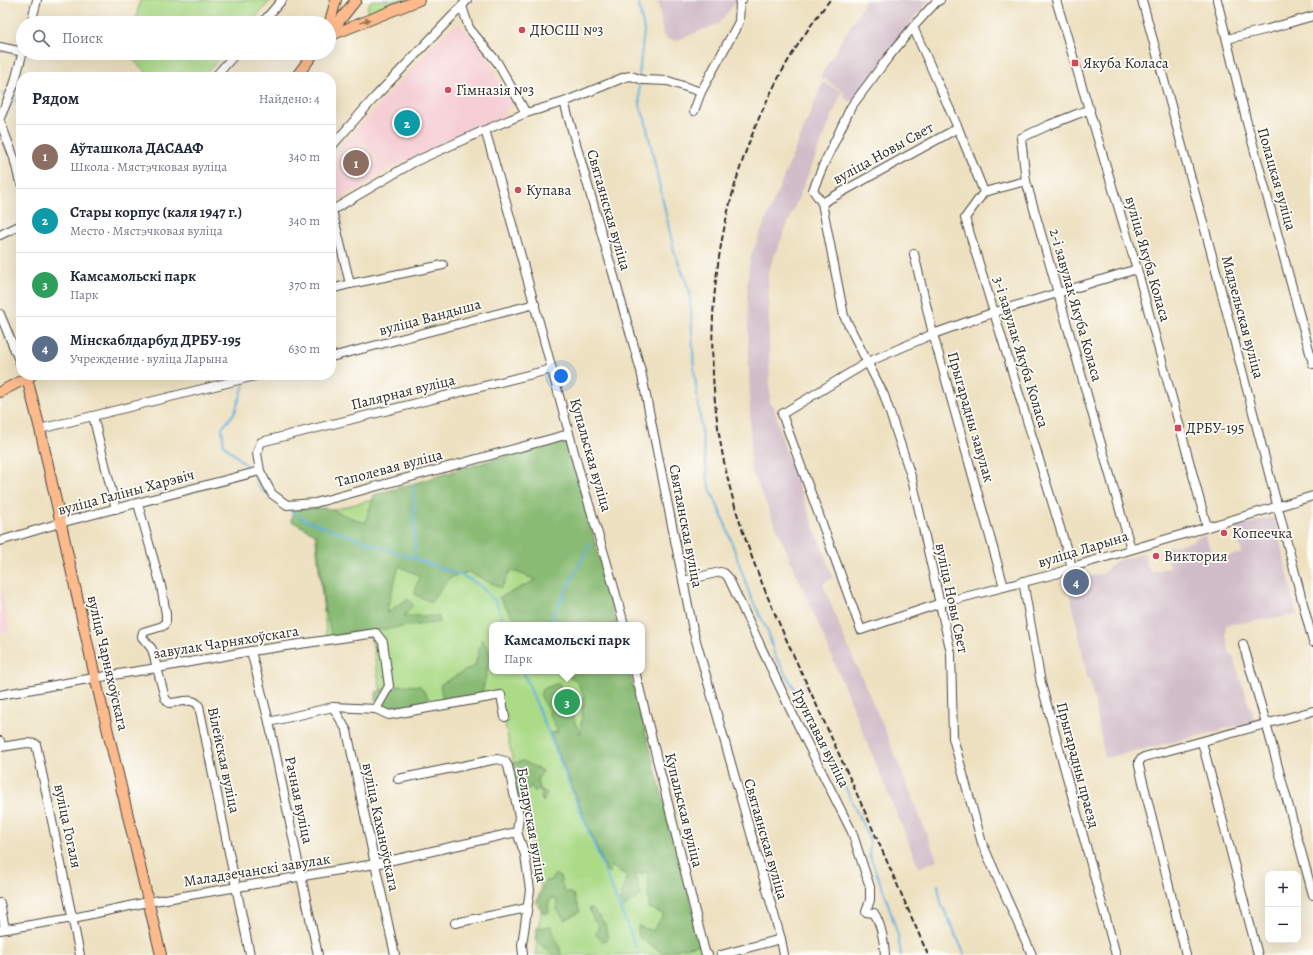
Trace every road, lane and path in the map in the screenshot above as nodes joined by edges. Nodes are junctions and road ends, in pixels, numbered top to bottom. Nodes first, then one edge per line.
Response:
1 (37, 0) edge
2 (282, 0) edge
3 (336, 0) edge
4 (356, 0) edge
5 (418, 0) edge
6 (742, 0) edge
7 (940, 0) edge
8 (1056, 0) edge
9 (1142, 0) edge
10 (1217, 0) edge
11 (464, 3) edge
12 (33, 16) edge
13 (268, 16) edge
14 (332, 16) edge
15 (1313, 16) edge
16 (336, 26) edge
17 (913, 27) junction
18 (336, 32) edge
19 (1227, 39) junction
20 (0, 47) edge
21 (16, 50) edge
22 (21, 60) edge
23 (230, 60) edge
24 (309, 60) edge
25 (18, 72) edge
26 (219, 72) edge
27 (300, 72) edge
28 (16, 78) edge
29 (701, 92) junction
30 (564, 102) junction
31 (1090, 109) junction
32 (694, 111) dead end
33 (526, 113) junction
34 (0, 118) edge
35 (0, 121) edge
36 (958, 128) junction
37 (485, 130) junction
38 (336, 141) edge
39 (16, 166) edge
40 (1026, 181) junction
41 (984, 192) junction
42 (822, 203) junction
43 (336, 208) edge
44 (336, 226) edge
45 (16, 227) edge
46 (0, 235) edge
47 (914, 254) dead end
48 (443, 266) dead end
49 (1137, 269) junction
50 (350, 284) junction
51 (336, 288) edge
52 (1057, 292) junction
53 (535, 304) junction
54 (995, 312) junction
55 (0, 314) edge
56 (933, 334) junction
57 (16, 353) edge
58 (336, 356) edge
59 (868, 362) junction
60 (1313, 364) edge
61 (552, 369) junction
62 (21, 380) edge
63 (29, 380) edge
64 (239, 380) edge
65 (0, 392) edge
66 (93, 416) junction
67 (40, 429) junction
68 (569, 434) junction
69 (261, 442) joint
70 (260, 471) junction
71 (1313, 496) edge
72 (138, 504) junction
73 (1278, 506) junction
74 (116, 509) junction
75 (60, 523) junction
76 (1207, 527) junction
77 (0, 541) edge
78 (1131, 549) junction
79 (1072, 567) junction
80 (683, 581) junction
81 (1023, 581) junction
82 (1004, 587) junction
83 (941, 603) junction
84 (623, 622) edge
85 (1313, 642) edge
86 (1243, 644) dead end
87 (251, 651) junction
88 (157, 668) junction
89 (636, 674) edge
90 (95, 677) junction
91 (0, 695) edge
92 (333, 707) junction
93 (376, 709) junction
94 (1313, 711) edge
95 (506, 717) dead end
96 (269, 722) junction
97 (1266, 723) junction
98 (1202, 742) junction
99 (0, 745) edge
100 (398, 780) dead end
101 (517, 832) junction
102 (374, 864) junction
103 (301, 876) junction
104 (235, 887) junction
105 (1313, 895) edge
106 (148, 902) junction
107 (0, 903) edge
108 (527, 908) junction
109 (73, 918) junction
110 (455, 923) dead end
111 (2, 929) edge
112 (781, 939) junction
113 (80, 955) edge
114 (161, 955) edge
115 (250, 955) edge
116 (318, 955) edge
117 (395, 955) edge
118 (523, 955) edge
119 (708, 955) edge
120 (722, 955) edge
121 (784, 955) edge
122 (885, 955) edge
123 (1032, 955) edge
124 (1116, 955) edge
125 (1186, 955) edge
126 (1258, 955) edge

1 - 12 street
2 - 13 street
3 - 14 main road
4 - 16 main road
18 -> 5 main road
6 - 29 street
7 - 17 street, вуліца Новы Свет
8 - 31 street, вуліца Якуба Коласа
9 - 73 street, Мядзельская вуліца
10 - 19 street, Полацкая вуліца
11 - 33 street
11 - 38 street
15 - 19 street
17 - 36 street, вуліца Новы Свет
17 - 42 street, вуліца Новы Свет
19 - 60 street, Полацкая вуліца
20 - 21 street
22 - 25 street
23 - 26 street
24 - 27 main road
28 - 34 street
29 - 30 street
29 - 32 street
30 - 33 street
30 - 80 street, Святаянская вуліца
31 - 40 street, 2-і завулак Якуба Коласа
31 - 49 street, вуліца Якуба Коласа
33 - 37 street
35 - 39 street
36 - 41 street, вуліца Новы Свет
36 - 42 street, вуліца Новы Свет
37 - 43 street
37 - 53 street, Купальская вуліца
40 - 41 street
40 - 52 street, 2-і завулак Якуба Коласа
41 - 54 street, 3-і завулак Якуба Коласа
42 - 59 street, вуліца Новы Свет
44 - 50 street
45 - 46 street
47 - 56 street, Прыгарадны завулак
48 - 50 street
49 - 52 street
49 - 76 street, вуліца Якуба Коласа
50 - 51 street
52 - 54 street
52 - 78 street, 2-і завулак Якуба Коласа
53 - 58 street, вуліца Вандыша
53 - 61 street, Купальская вуліца
54 - 56 street
54 - 79 street, 3-і завулак Якуба Коласа
55 - 57 street
56 - 59 street
56 - 82 street, Прыгарадны завулак
59 - 83 street, вуліца Новы Свет
59 - 83 street, вуліца Ларына
61 - 68 street, Купальская вуліца
61 - 69 street, Палярная вуліца
62 - 65 main road
63 - 67 main road, вуліца Чарняхоўскага
64 - 66 street
66 - 67 street
66 - 74 street
67 - 75 main road, вуліца Чарняхоўскага
68 - 70 street, Таполевая вуліца
68 - 84 street, Купальская вуліца
69 - 70 street, Таполевая вуліца
70 - 72 street, вуліца Галіны Харэвіч
71 - 73 street, вуліца Ларына
72 - 74 street, вуліца Галіны Харэвіч
72 - 88 street, Вілейская вуліца
73 - 76 street, вуліца Ларына
73 - 85 street, Мядзельская вуліца
74 - 75 street, вуліца Галіны Харэвіч
75 - 77 street, вуліца Галіны Харэвіч
75 - 90 main road, вуліца Чарняхоўскага
76 - 78 street, вуліца Ларына
78 - 79 street, вуліца Ларына
79 - 81 street, вуліца Ларына
80 - 112 street, Святаянская вуліца
80 - 122 street, Грунтавая вуліца
81 - 82 street, вуліца Ларына
81 - 124 street, Прыгарадны праезд
82 - 83 street, вуліца Ларына
83 - 123 street, вуліца Новы Свет
86 - 97 street
87 - 88 street, завулак Чарняхоўскага
87 - 93 street, завулак Чарняхоўскага
87 - 96 street, Рачная вуліца
88 - 90 street, завулак Чарняхоўскага
88 - 104 street, Вілейская вуліца
89 - 119 street, Купальская вуліца
90 - 91 street, завулак Чарняхоўскага
90 - 106 main road, вуліца Чарняхоўскага
92 - 93 street
92 - 96 street
92 - 102 street, вуліца Каханоўскага
93 - 95 street
94 - 97 street
96 - 103 street, Рачная вуліца
97 - 98 street
97 - 105 street
98 - 125 street
98 - 126 street
99 - 109 street, вуліца Гогаля
100 - 101 street, Беларуская вуліца
101 - 102 street, Маладзечанскі завулак
101 - 108 street, Беларуская вуліца
102 - 103 street, Маладзечанскі завулак
102 - 117 street, вуліца Каханоўскага
103 - 104 street, Маладзечанскі завулак
103 - 116 street, Рачная вуліца
104 - 106 street, Маладзечанскі завулак
104 - 115 street, Вілейская вуліца
106 - 109 street, Маладзечанскі завулак
106 - 114 main road, вуліца Чарняхоўскага
107 - 111 street
108 - 110 street
108 - 118 street, Беларуская вуліца
109 - 111 street, Маладзечанскі завулак
109 - 113 street, вуліца Гогаля
112 - 120 street
112 - 121 street, Святаянская вуліца

